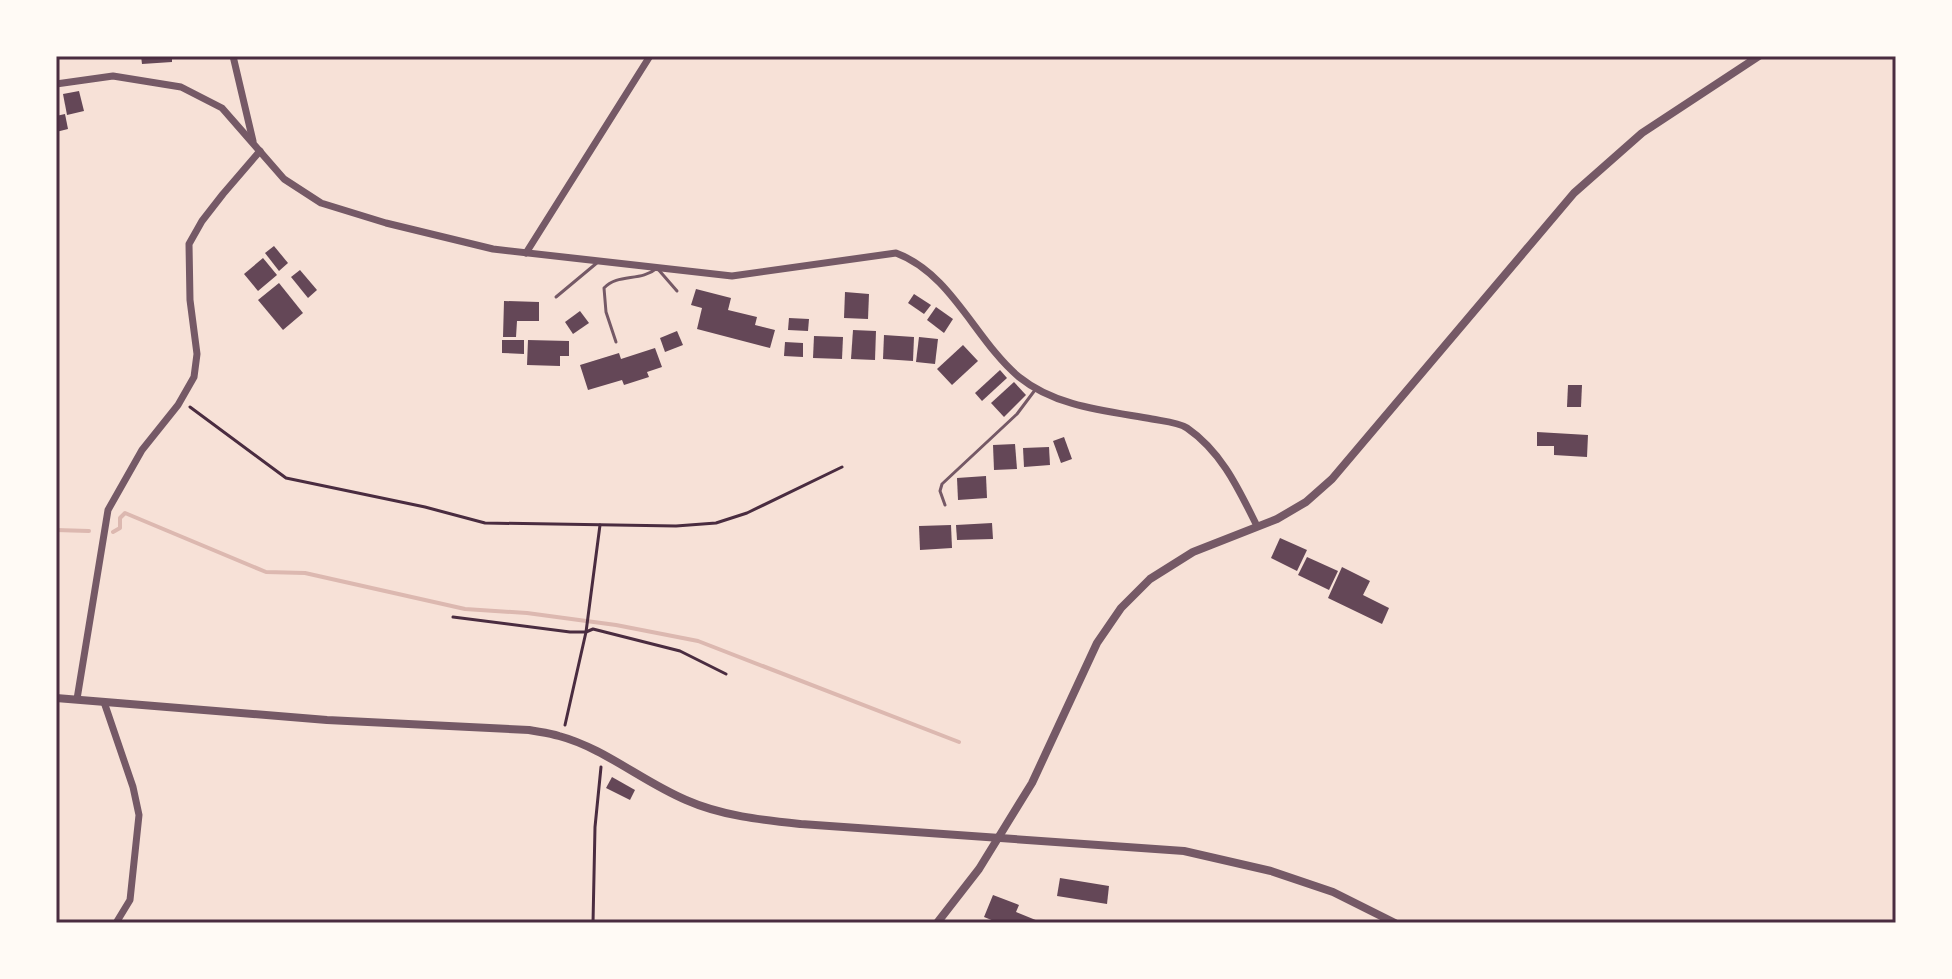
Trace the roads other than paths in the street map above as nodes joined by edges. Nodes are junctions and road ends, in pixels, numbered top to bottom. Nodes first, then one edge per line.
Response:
1 (233, 56) edge
2 (650, 56) edge
3 (1759, 56) edge
4 (56, 84) edge
5 (253, 143) junction
6 (260, 151) junction
7 (526, 253) junction
8 (598, 262) junction
9 (657, 268) junction
10 (677, 291) dead end
11 (556, 297) dead end
12 (616, 342) dead end
13 (1038, 387) junction
14 (945, 505) dead end
15 (1257, 526) junction
16 (56, 698) edge
17 (77, 699) junction
18 (104, 702) junction
19 (999, 838) junction
20 (116, 923) edge
21 (937, 923) edge
22 (1395, 923) edge

1 - 5 street
2 - 7 street
3 - 15 street
4 - 5 street
5 - 6 street
6 - 7 street
6 - 17 street
7 - 8 street
8 - 9 street
8 - 11 lane
9 - 10 lane
9 - 12 lane
9 - 13 street
13 - 14 lane
13 - 15 street
15 - 19 street
16 - 17 street
17 - 18 street
18 - 19 street
18 - 20 street
19 - 21 street
19 - 22 street

